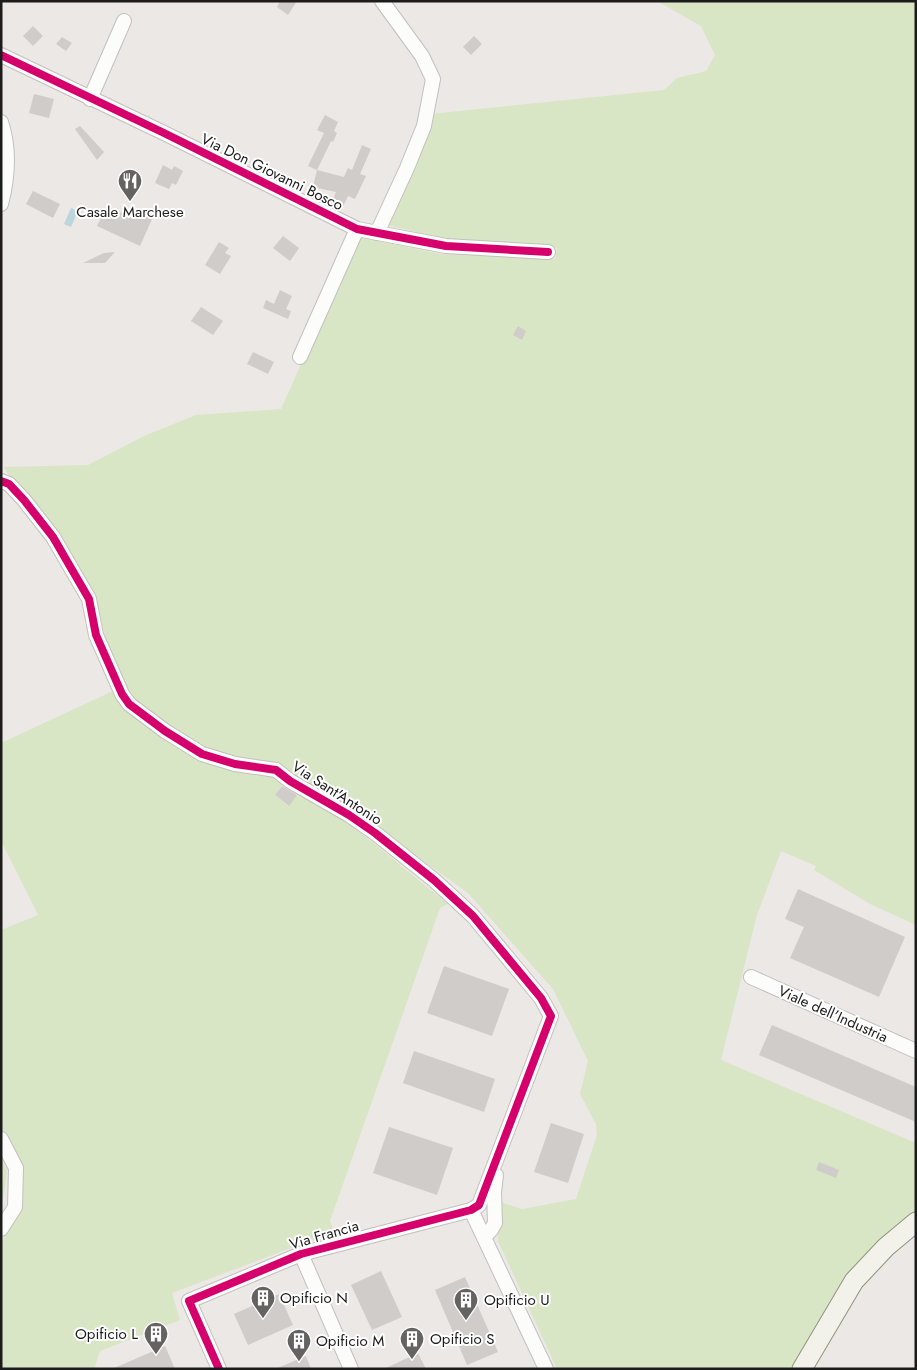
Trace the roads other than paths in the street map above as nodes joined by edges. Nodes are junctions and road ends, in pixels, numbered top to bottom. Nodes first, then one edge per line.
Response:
1 (382, 1) edge
2 (124, 21) dead end
3 (1, 56) edge
4 (90, 99) junction
5 (1, 122) edge
6 (1, 204) edge
7 (357, 229) junction
8 (377, 233) junction
9 (548, 252) dead end
10 (300, 356) dead end
11 (1, 481) edge
12 (751, 977) dead end
13 (916, 1051) edge
14 (1, 1139) edge
15 (499, 1154) junction
16 (475, 1207) junction
17 (495, 1207) junction
18 (916, 1222) edge
19 (1, 1229) edge
20 (484, 1237) junction
21 (301, 1254) junction
22 (219, 1369) edge
23 (350, 1369) edge
24 (546, 1369) edge
25 (802, 1369) edge

1 - 8 street
2 - 4 street
3 - 4 street, Via Don Giovanni Bosco
4 - 7 street, Via Don Giovanni Bosco
5 - 6 street
7 - 8 street, Via Don Giovanni Bosco
7 - 10 street
8 - 9 street, Via Don Giovanni Bosco
11 - 15 street, Via Sant'Antonio
12 - 13 street, Viale dell'Industria
14 - 19 street
15 - 16 street
15 - 17 street
16 - 17 street
16 - 20 street
16 - 21 street, Via Francia
17 - 20 street
18 - 25 street
20 - 24 street
21 - 22 street, Via Francia
21 - 23 street

